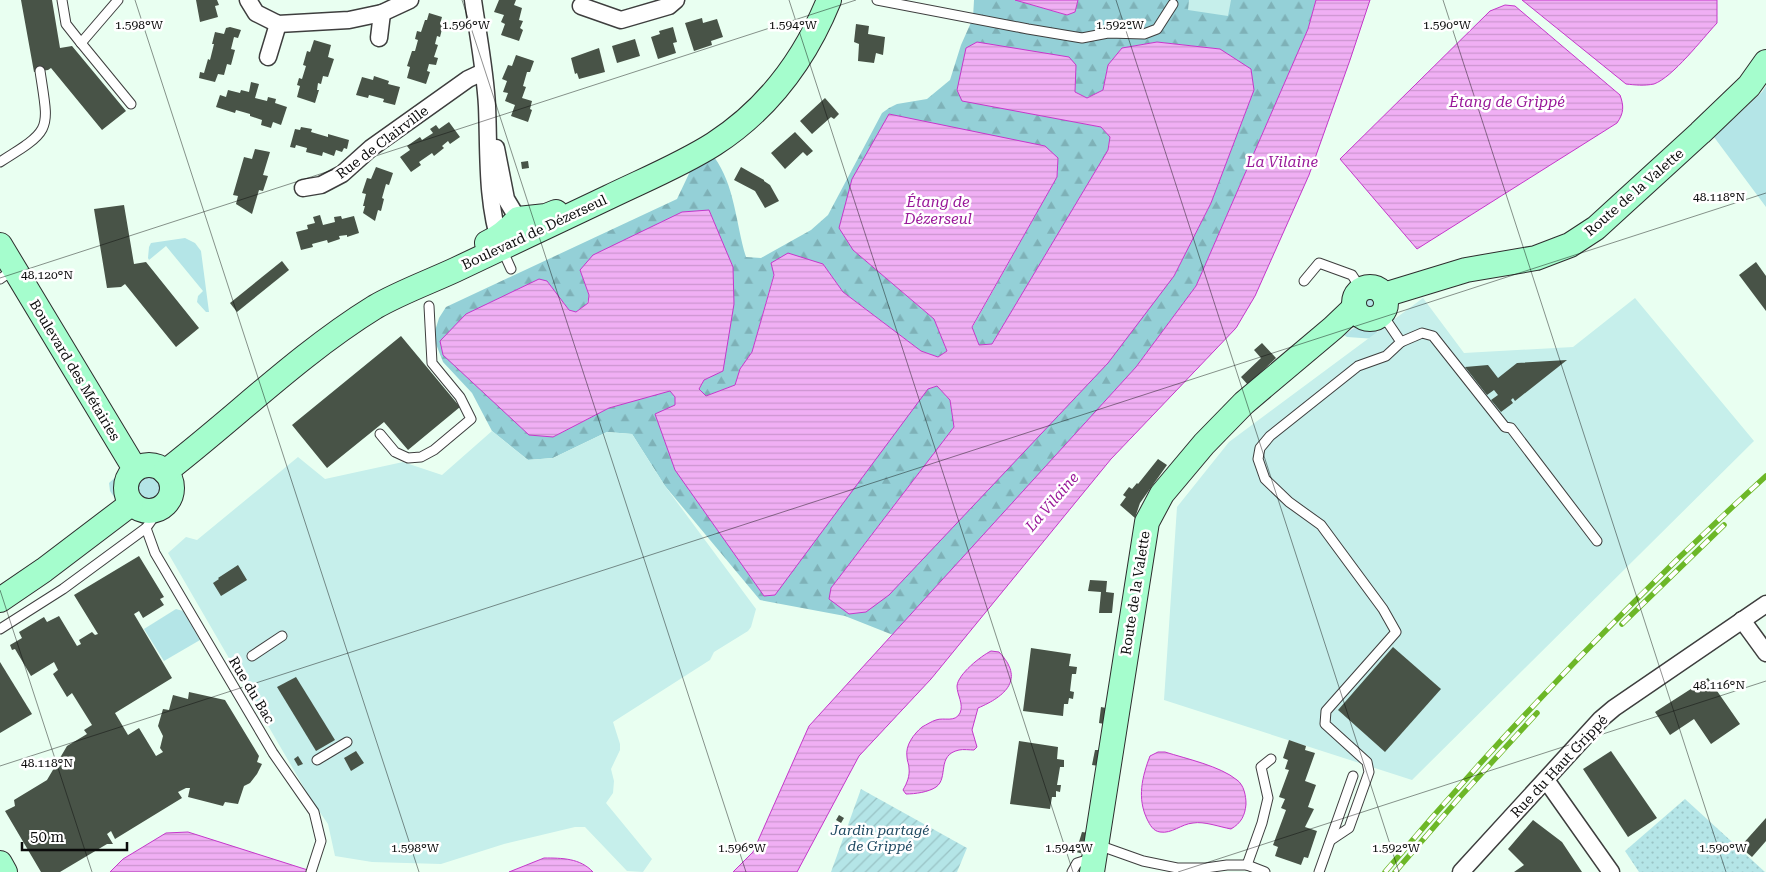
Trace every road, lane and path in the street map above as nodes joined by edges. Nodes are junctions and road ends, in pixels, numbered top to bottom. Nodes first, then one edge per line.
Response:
1 (62, 0) edge
2 (118, 0) edge
3 (248, 0) edge
4 (410, 0) edge
5 (473, 0) edge
6 (676, 0) edge
7 (830, 0) edge
8 (877, 0) edge
9 (1173, 4) dead end
10 (581, 6) dead end
11 (382, 14) junction
12 (278, 24) junction
13 (379, 38) dead end
14 (81, 43) junction
15 (268, 57) dead end
16 (1766, 62) edge
17 (40, 71) dead end
18 (484, 72) junction
19 (131, 104) dead end
20 (487, 104) junction
21 (690, 158) junction
22 (0, 162) edge
23 (303, 188) dead end
24 (518, 219) junction
25 (0, 245) edge
26 (504, 252) junction
27 (7, 274) edge
28 (1304, 281) dead end
29 (1357, 299) junction
30 (1383, 305) junction
31 (428, 306) dead end
32 (1401, 342) junction
33 (380, 434) dead end
34 (135, 469) junction
35 (165, 472) junction
36 (131, 504) junction
37 (150, 520) junction
38 (1597, 541) dead end
39 (0, 600) edge
40 (1766, 604) edge
41 (1742, 620) junction
42 (0, 629) edge
43 (282, 636) dead end
44 (1766, 653) edge
45 (252, 656) dead end
46 (348, 742) dead end
47 (1271, 759) dead end
48 (316, 760) dead end
49 (1353, 776) dead end
50 (1546, 780) junction
51 (1331, 840) junction
52 (1094, 858) edge
53 (0, 863) edge
54 (1247, 865) junction
55 (312, 870) edge
56 (5, 872) edge
57 (1072, 872) edge
58 (1265, 872) edge
59 (1319, 872) edge
60 (1461, 872) edge
61 (1611, 872) edge

1 - 14 lane
2 - 14 lane
3 - 12 street
4 - 11 street
5 - 18 street
6 - 10 street
7 - 21 street, Boulevard de Dézerseul
8 - 9 lane
11 - 12 street
11 - 13 street
12 - 15 street
14 - 19 lane
16 - 30 street, Route de la Valette
17 - 22 lane
18 - 20 street
18 - 23 street, Rue de Clairville
20 - 24 street
20 - 26 street
21 - 24 street, Boulevard de Dézerseul
21 - 26 street, Boulevard de Dézerseul
24 - 26 street, Boulevard de Dézerseul
25 - 27 street, Boulevard des Métairies
26 - 35 street, Boulevard de Dézerseul
27 - 34 street, Boulevard des Métairies
28 - 29 lane
29 - 30 street, Route de la Valette
29 - 52 street, Route de la Valette
30 - 32 lane
31 - 33 lane
32 - 38 lane
32 - 51 lane
34 - 35 street
34 - 36 street
35 - 37 street
36 - 37 street
36 - 39 street
37 - 42 lane
37 - 55 lane, Rue du Bac
40 - 41 street, Rue du Haut Grippé
41 - 44 street
41 - 50 street, Rue du Haut Grippé
43 - 45 lane
46 - 48 lane
47 - 54 lane
49 - 51 lane
50 - 60 street, Rue du Haut Grippé
50 - 61 street
51 - 59 lane
52 - 54 lane
52 - 57 lane
53 - 56 street
54 - 58 lane

